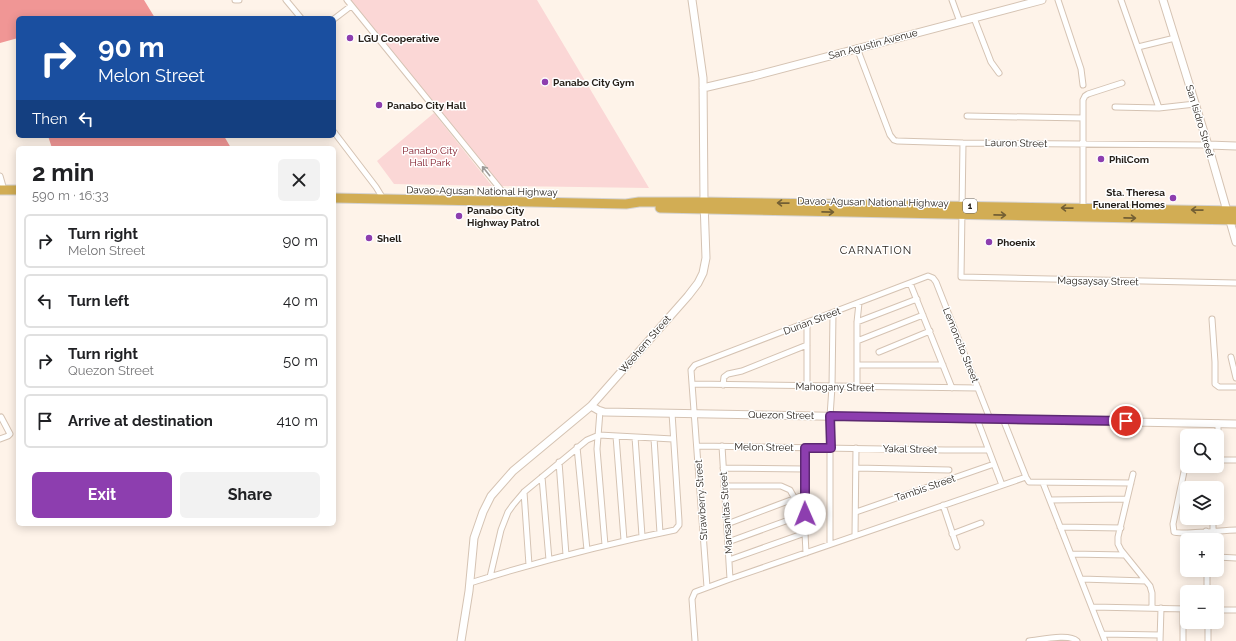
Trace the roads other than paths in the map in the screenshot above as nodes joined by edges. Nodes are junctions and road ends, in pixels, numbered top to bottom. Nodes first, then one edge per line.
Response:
1 (235, 0) edge
2 (239, 0) edge
3 (286, 0) edge
4 (347, 0) edge
5 (692, 0) edge
6 (952, 0) edge
7 (1042, 0) edge
8 (1058, 0) edge
9 (1120, 0) edge
10 (1163, 0) edge
11 (351, 6) junction
12 (299, 16) edge
13 (336, 17) edge
14 (974, 18) junction
15 (960, 22) junction
16 (1174, 38) junction
17 (1138, 47) junction
18 (857, 48) junction
19 (999, 73) dead end
20 (1122, 83) dead end
21 (1083, 85) dead end
22 (703, 88) junction
23 (1195, 104) junction
24 (1115, 107) dead end
25 (1159, 108) junction
26 (968, 116) dead end
27 (1083, 118) junction
28 (336, 135) edge
29 (963, 143) junction
30 (1083, 144) junction
31 (1208, 145) junction
32 (1236, 146) edge
33 (0, 176) edge
34 (16, 190) edge
35 (1, 192) edge
36 (16, 196) edge
37 (336, 198) edge
38 (384, 200) junction
39 (510, 202) junction
40 (704, 206) junction
41 (962, 210) junction
42 (1083, 213) junction
43 (1232, 215) edge
44 (1236, 242) edge
45 (928, 276) joint
46 (910, 283) junction
47 (1236, 283) edge
48 (917, 299) junction
49 (859, 303) junction
50 (833, 313) junction
51 (923, 315) junction
52 (1212, 320) dead end
53 (857, 322) junction
54 (807, 323) junction
55 (930, 331) junction
56 (857, 341) junction
57 (807, 345) junction
58 (879, 352) dead end
59 (1231, 358) dead end
60 (695, 365) joint
61 (857, 365) junction
62 (943, 366) junction
63 (1236, 378) edge
64 (693, 384) junction
65 (723, 384) junction
66 (807, 386) junction
67 (832, 387) junction
68 (858, 387) junction
69 (1236, 387) edge
70 (952, 388) junction
71 (978, 388) junction
72 (591, 406) junction
73 (600, 411) junction
74 (672, 413) junction
75 (694, 413) junction
76 (0, 416) edge
77 (830, 416) junction
78 (977, 419) junction
79 (990, 419) junction
80 (1003, 419) junction
81 (1218, 423) junction
82 (1236, 424) edge
83 (599, 435) junction
84 (616, 436) junction
85 (635, 437) junction
86 (654, 438) junction
87 (0, 439) edge
88 (673, 439) junction
89 (697, 446) junction
90 (722, 446) junction
91 (577, 448) junction
92 (805, 448) junction
93 (831, 448) junction
94 (856, 448) junction
95 (988, 450) junction
96 (1236, 460) edge
97 (559, 462) junction
98 (994, 464) junction
99 (723, 468) junction
100 (856, 468) junction
101 (805, 470) junction
102 (949, 470) dead end
103 (1184, 473) edge
104 (1133, 474) dead end
105 (542, 477) junction
106 (1026, 477) junction
107 (1043, 483) junction
108 (1131, 483) junction
109 (1002, 485) junction
110 (724, 486) junction
111 (524, 492) junction
112 (804, 495) junction
113 (795, 499) junction
114 (1127, 499) junction
115 (1050, 500) junction
116 (943, 505) junction
117 (856, 512) junction
118 (805, 514) junction
119 (981, 523) dead end
120 (727, 524) junction
121 (1213, 525) edge
122 (1060, 527) junction
123 (1120, 528) junction
124 (1213, 530) junction
125 (1236, 530) edge
126 (1206, 531) joint
127 (660, 533) junction
128 (805, 533) junction
129 (952, 534) junction
130 (642, 536) junction
131 (855, 536) junction
132 (624, 540) junction
133 (728, 542) junction
134 (830, 544) junction
135 (605, 545) junction
136 (957, 547) dead end
137 (587, 550) junction
138 (806, 552) junction
139 (1071, 554) junction
140 (566, 555) junction
141 (1125, 555) junction
142 (1224, 557) edge
143 (1236, 558) edge
144 (549, 560) junction
145 (729, 560) junction
146 (529, 565) junction
147 (490, 576) junction
148 (730, 579) junction
149 (1081, 580) junction
150 (1146, 581) junction
151 (470, 583) junction
152 (707, 588) junction
153 (1093, 607) junction
154 (1152, 608) junction
155 (1161, 608) junction
156 (1180, 609) edge
157 (1224, 610) edge
158 (1236, 610) edge
159 (1184, 629) edge
160 (1208, 629) edge
161 (1103, 634) junction
162 (1160, 635) junction
163 (461, 641) edge
164 (695, 641) edge
165 (1029, 641) edge
166 (1077, 641) edge
167 (1105, 641) edge
168 (1160, 641) edge
169 (1183, 641) edge
170 (1208, 641) edge

1 - 2 street
3 - 12 street
4 - 11 street
5 - 22 street, Weehem Street
6 - 15 street
7 - 14 street, San Agustin Avenue
8 - 21 street
9 - 17 street
10 - 16 street, San Isidro Street
11 - 13 street
39 -> 11 street
14 - 15 street, San Agustin Avenue
14 - 19 street
15 - 18 street, San Agustin Avenue
16 - 17 street
16 - 23 street, San Isidro Street
17 - 25 street
18 - 22 street, San Agustin Avenue
18 - 29 street, Lauron Street
20 - 27 street
22 - 40 street, Weehem Street
23 - 25 street
23 - 31 street, San Isidro Street
24 - 25 street
26 - 27 street
27 - 30 street
28 - 38 street
29 - 30 street, Lauron Street
29 - 41 street
30 - 31 street, Lauron Street
30 - 42 street
31 - 32 street, Lauron Street
31 - 43 street, San Isidro Street
33 - 35 street
34 - 35 highway
35 - 36 highway
37 - 38 highway, Davao-Agusan National Highway / 1
38 - 39 highway, Davao-Agusan National Highway / 1
39 - 40 highway, Davao-Agusan National Highway / 1
40 - 41 highway, Davao-Agusan National Highway / 1
40 - 72 street, Weehem Street
41 - 42 highway, Davao-Agusan National Highway / 1
41 - 47 street, Magsaysay Street
42 - 43 highway, Davao-Agusan National Highway / 1
43 - 44 street, San Isidro Street
45 - 46 street, Durian Street
45 - 71 street, Lemoncito Street
46 - 48 street
46 - 49 street, Durian Street
48 - 51 street
48 - 53 street
49 - 50 street, Durian Street
49 - 53 street
50 - 54 street, Durian Street
50 - 67 street
51 - 55 street
51 - 56 street
52 - 69 street
53 - 56 street
54 - 57 street
54 - 60 street, Durian Street
55 - 58 street
55 - 62 street
56 - 61 street
57 - 65 street
57 - 66 street
59 - 63 street
60 - 64 street, Strawberry Street
61 - 62 street
61 - 68 street
62 - 70 street
64 - 65 street, Mahogany Street
64 - 75 street, Strawberry Street
65 - 66 street, Mahogany Street
66 - 67 street, Mahogany Street
67 - 68 street, Mahogany Street
67 - 77 street
68 - 70 street, Mahogany Street
70 - 71 street, Mahogany Street
71 - 79 street, Lemoncito Street
72 - 73 street, Quezon Street
72 - 151 street, Weehem Street
73 - 74 street, Quezon Street
73 - 83 street
74 - 75 street, Quezon Street
74 - 88 street
75 - 77 street, Quezon Street
75 - 89 street, Strawberry Street
76 - 87 street
77 - 78 street, Quezon Street
77 - 93 street
78 - 79 street, Quezon Street
78 - 95 street
79 - 80 street, Quezon Street
80 - 81 street, Quezon Street
80 - 106 street
81 - 82 street, Quezon Street
81 - 96 street
83 - 84 street
83 - 91 street
83 - 135 street
84 - 85 street
84 - 132 street
85 - 86 street
85 - 130 street
86 - 88 street
86 - 127 street
88 - 127 street
89 - 90 street, Melon Street
89 - 152 street, Strawberry Street
90 - 92 street, Melon Street
90 - 99 street, Mansanitas Street
91 - 97 street
91 - 137 street
92 - 93 street, Melon Street
92 - 101 street
93 - 94 street, Yakal Street
93 - 134 street
94 - 95 street, Yakal Street
94 - 100 street
95 - 98 street
97 - 105 street
97 - 140 street
98 - 109 street
98 - 117 street, Tambis Street
99 - 101 street
99 - 110 street, Mansanitas Street
100 - 102 street
100 - 117 street
101 - 112 street
103 - 126 street
104 - 108 street
105 - 111 street
105 - 144 street
106 - 107 street
106 - 109 street
107 - 108 street
107 - 115 street
108 - 114 street
109 - 116 street
110 - 113 street
110 - 120 street, Mansanitas Street
111 - 146 street
111 - 147 street
112 - 113 street
112 - 118 street
113 - 120 street
114 - 115 street
114 - 123 street
115 - 122 street
116 - 129 street
116 - 131 street
117 - 131 street
118 - 128 street
118 - 133 street
119 - 129 street
120 - 133 street, Mansanitas Street
121 - 124 street
122 - 123 street
122 - 139 street
123 - 141 street
124 - 125 street
124 - 126 street
127 - 130 street
128 - 138 street
128 - 145 street
129 - 136 street
130 - 132 street
131 - 134 street
132 - 135 street
133 - 145 street, Mansanitas Street
134 - 138 street
135 - 137 street
137 - 140 street
138 - 148 street
139 - 141 street
139 - 149 street
140 - 144 street
141 - 150 street
142 - 143 street
144 - 146 street
145 - 148 street, Mansanitas Street
146 - 147 street
147 - 151 street
148 - 152 street
149 - 150 street
149 - 153 street
150 - 154 street
151 - 163 street, Weehem Street
152 - 164 street
153 - 154 street
153 - 161 street
154 - 155 street
155 - 156 street
155 - 162 street
157 - 158 street
159 - 169 street
160 - 170 street
161 - 162 street
161 - 167 street
162 - 168 street
165 - 166 street

